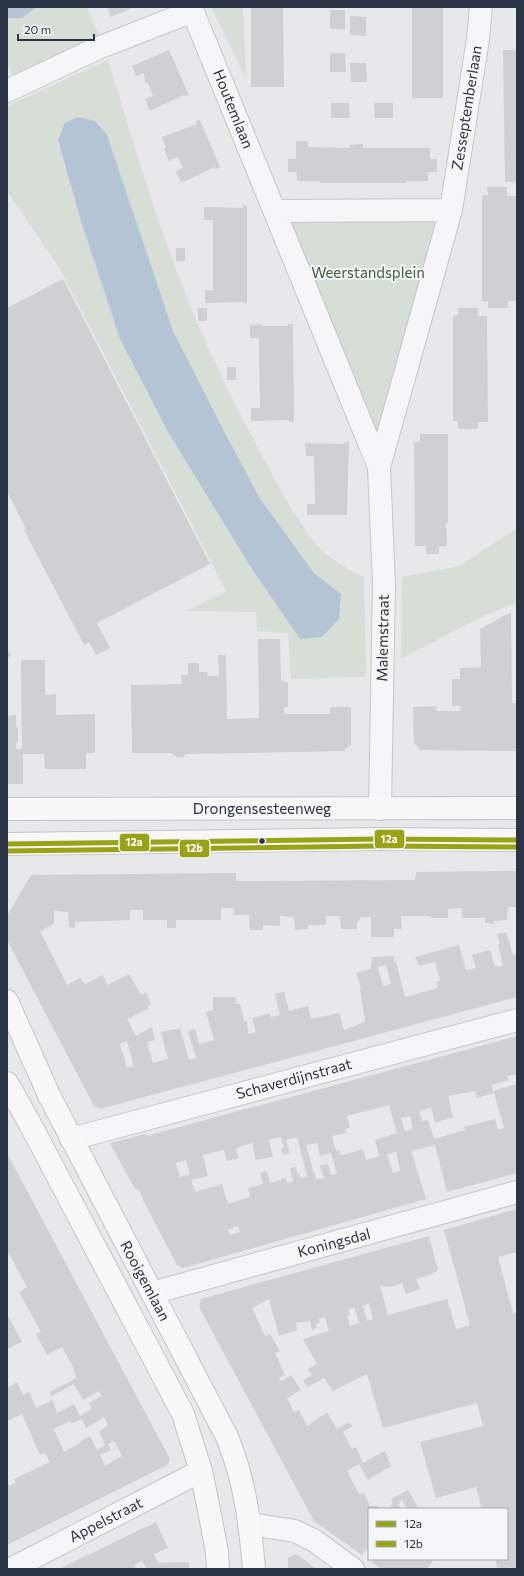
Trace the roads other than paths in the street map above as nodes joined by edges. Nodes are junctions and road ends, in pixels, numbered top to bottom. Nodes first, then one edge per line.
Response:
1 (481, 7) edge
2 (192, 9) edge
3 (7, 91) edge
4 (451, 210) junction
5 (275, 211) junction
6 (379, 467) junction
7 (517, 808) edge
8 (7, 809) edge
9 (380, 809) junction
10 (379, 839) junction
11 (517, 840) edge
12 (7, 844) edge
13 (7, 1001) edge
14 (517, 1020) edge
15 (7, 1083) edge
16 (71, 1139) junction
17 (517, 1192) edge
18 (152, 1293) junction
19 (201, 1471) junction
20 (250, 1524) junction
21 (11, 1569) edge
22 (218, 1569) edge
23 (254, 1569) edge
24 (353, 1569) edge

1 - 4 street, Zesseptemberlaan
2 - 3 street
2 - 5 street, Houtemlaan
4 - 5 street
4 - 6 street
5 - 6 street
6 - 9 street, Malemstraat
7 - 9 main road, Drongensesteenweg
8 - 9 main road, Drongensesteenweg
9 - 10 main road
10 - 11 main road, Drongensesteenweg
10 - 12 main road, Drongensesteenweg
13 - 16 main road, Rooigemlaan
14 - 16 street, Schaverdijnstraat
15 - 19 main road, Rooigemlaan
16 - 18 main road, Rooigemlaan
17 - 18 street, Koningsdal
18 - 20 main road, Rooigemlaan
19 - 21 street, Appelstraat
19 - 22 main road, Rooigemlaan
20 - 23 main road, Rooigemlaan
20 - 24 street

